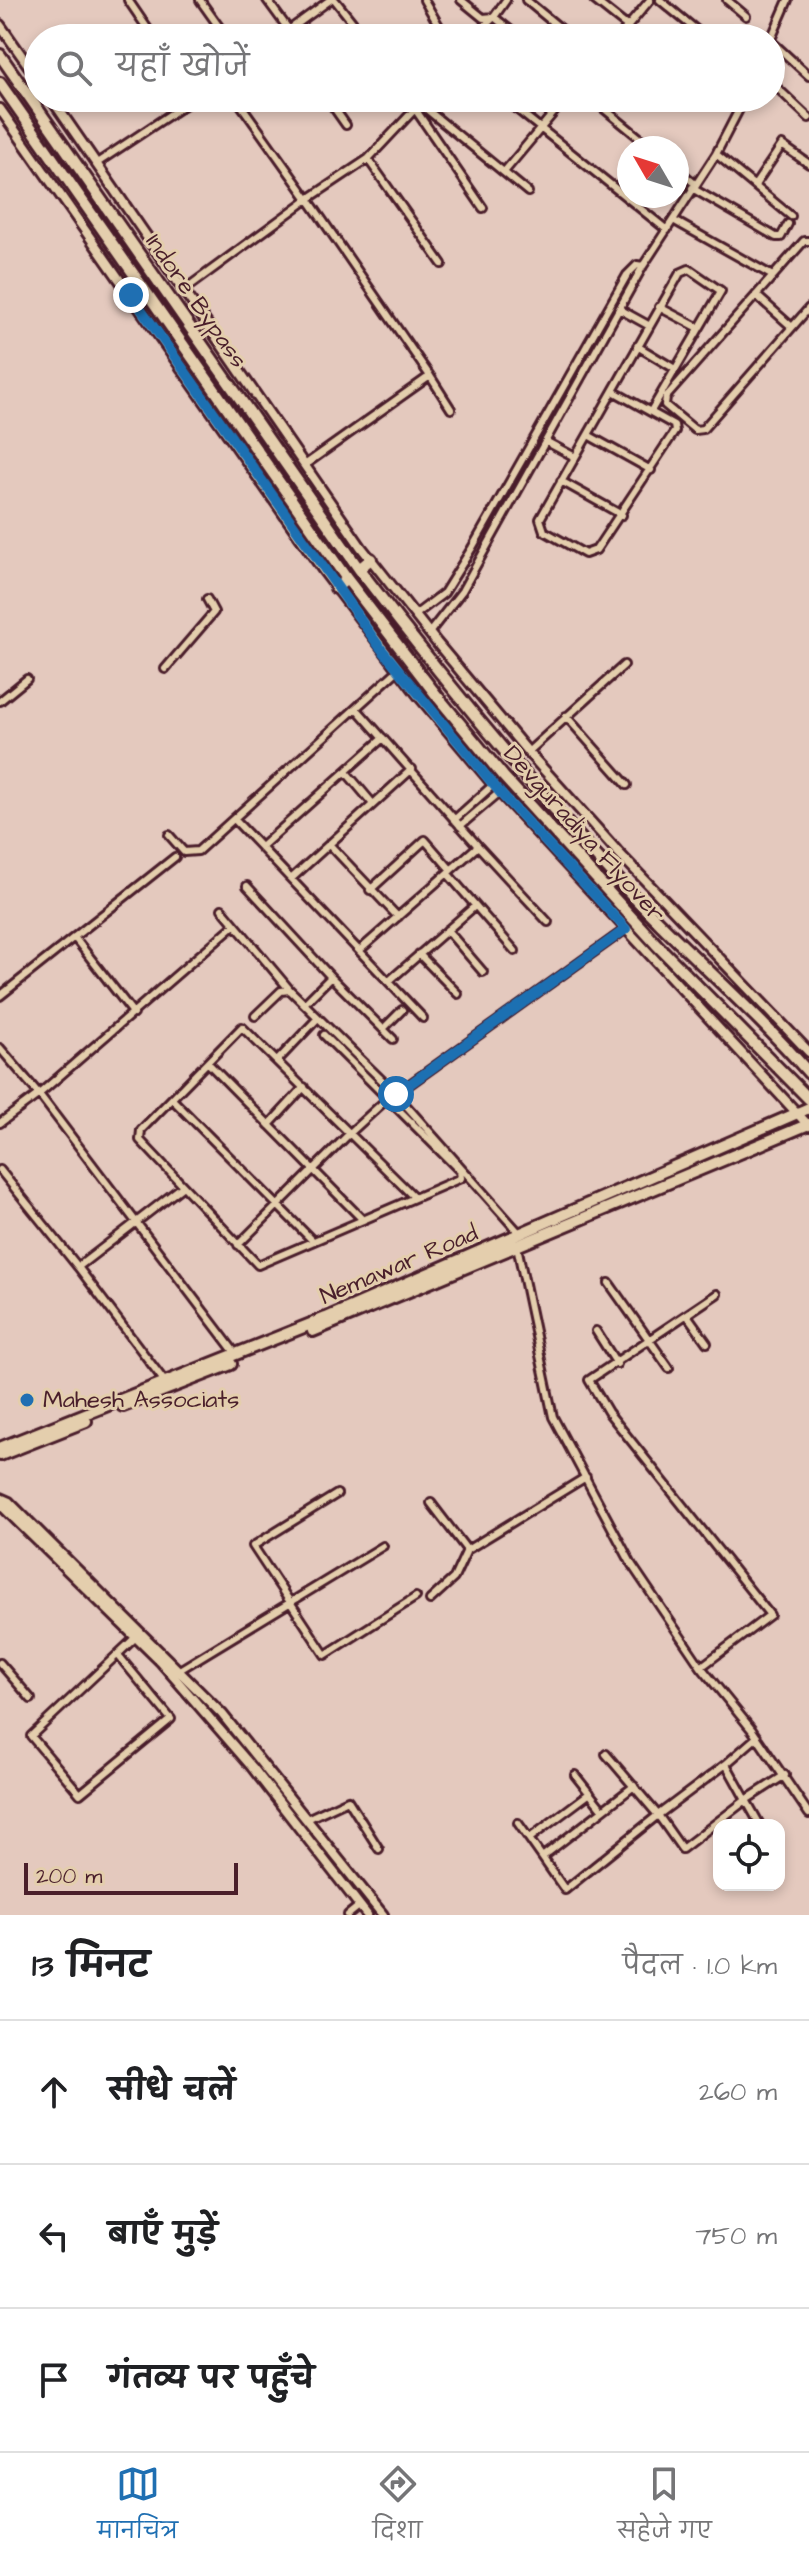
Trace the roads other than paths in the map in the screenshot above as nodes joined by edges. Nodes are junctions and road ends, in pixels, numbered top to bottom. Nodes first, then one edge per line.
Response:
1 (128, 0) edge
2 (200, 0) edge
3 (267, 0) edge
4 (332, 0) edge
5 (424, 0) edge
6 (461, 0) edge
7 (506, 0) edge
8 (526, 0) edge
9 (594, 0) edge
10 (650, 0) edge
11 (660, 0) edge
12 (727, 0) edge
13 (788, 0) edge
14 (746, 16) dead end
15 (494, 17) junction
16 (144, 24) edge
17 (217, 24) edge
18 (279, 24) edge
19 (299, 24) edge
20 (353, 24) edge
21 (438, 24) edge
22 (487, 24) edge
23 (503, 24) edge
24 (555, 24) edge
25 (624, 24) edge
26 (630, 24) edge
27 (689, 24) edge
28 (778, 24) edge
29 (0, 25) edge
30 (785, 53) edge
31 (0, 55) edge
32 (24, 59) edge
33 (809, 76) edge
34 (0, 83) edge
35 (24, 89) edge
36 (785, 95) edge
37 (0, 109) edge
38 (40, 112) edge
39 (61, 112) edge
40 (174, 112) edge
41 (246, 112) edge
42 (337, 112) edge
43 (412, 112) edge
44 (417, 112) edge
45 (430, 112) edge
46 (520, 112) edge
47 (554, 112) edge
48 (608, 112) edge
49 (738, 112) edge
50 (809, 118) edge
51 (346, 125) dead end
52 (540, 129) junction
53 (637, 136) edge
54 (716, 154) junction
55 (368, 159) junction
56 (97, 163) junction
57 (809, 164) edge
58 (504, 172) junction
59 (689, 182) edge
60 (755, 185) junction
61 (693, 186) junction
62 (528, 192) dead end
63 (308, 199) junction
64 (483, 208) dead end
65 (673, 220) junction
66 (667, 230) junction
67 (809, 241) edge
68 (442, 264) dead end
69 (643, 266) junction
70 (771, 275) junction
71 (184, 290) junction
72 (756, 295) junction
73 (659, 307) junction
74 (809, 308) edge
75 (619, 309) junction
76 (648, 325) junction
77 (792, 327) junction
78 (699, 328) junction
79 (637, 346) junction
80 (675, 369) junction
81 (430, 376) junction
82 (613, 391) junction
83 (451, 409) dead end
84 (651, 411) junction
85 (588, 435) junction
86 (547, 442) junction
87 (575, 457) junction
88 (306, 464) junction
89 (651, 470) junction
90 (561, 481) junction
91 (622, 515) junction
92 (371, 559) junction
93 (359, 569) junction
94 (347, 579) junction
95 (336, 588) junction
96 (207, 599) dead end
97 (437, 599) junction
98 (449, 607) junction
99 (415, 615) junction
100 (429, 633) junction
101 (624, 665) dead end
102 (165, 669) dead end
103 (398, 670) junction
104 (27, 679) dead end
105 (0, 701) edge
106 (356, 708) junction
107 (566, 716) junction
108 (383, 738) junction
109 (528, 752) junction
110 (412, 769) junction
111 (346, 772) junction
112 (627, 785) dead end
113 (496, 788) junction
114 (373, 804) junction
115 (234, 819) junction
116 (454, 820) junction
117 (460, 826) junction
118 (169, 835) dead end
119 (329, 844) junction
120 (478, 846) junction
121 (261, 847) junction
122 (175, 857) dead end
123 (450, 872) junction
124 (292, 878) junction
125 (247, 886) dead end
126 (370, 890) junction
127 (475, 906) junction
128 (222, 909) dead end
129 (398, 917) junction
130 (548, 922) dead end
131 (233, 926) dead end
132 (626, 929) junction
133 (447, 930) junction
134 (74, 937) junction
135 (360, 950) junction
136 (515, 951) dead end
137 (419, 954) junction
138 (483, 972) dead end
139 (331, 977) junction
140 (389, 981) junction
141 (290, 990) junction
142 (458, 994) dead end
143 (0, 996) edge
144 (304, 1004) junction
145 (402, 1010) dead end
146 (134, 1014) junction
147 (255, 1016) dead end
148 (318, 1018) junction
149 (423, 1018) dead end
150 (383, 1029) junction
151 (324, 1035) dead end
152 (393, 1039) dead end
153 (0, 1048) edge
154 (809, 1052) edge
155 (277, 1061) junction
156 (208, 1063) junction
157 (809, 1073) edge
158 (304, 1087) junction
159 (39, 1094) junction
160 (396, 1094) junction
161 (387, 1099) junction
162 (809, 1099) edge
163 (173, 1100) junction
164 (809, 1108) edge
165 (798, 1113) junction
166 (0, 1123) edge
167 (269, 1125) junction
168 (809, 1125) edge
169 (351, 1132) junction
170 (0, 1170) edge
171 (314, 1171) junction
172 (183, 1186) junction
173 (414, 1197) junction
174 (276, 1207) junction
175 (363, 1220) junction
176 (135, 1221) junction
177 (517, 1239) junction
178 (312, 1240) junction
179 (238, 1245) junction
180 (78, 1267) junction
181 (609, 1283) dead end
182 (717, 1294) dead end
183 (687, 1315) junction
184 (596, 1331) dead end
185 (651, 1340) junction
186 (707, 1343) dead end
187 (236, 1354) junction
188 (617, 1364) junction
189 (669, 1368) dead end
190 (165, 1382) junction
191 (0, 1448) edge
192 (0, 1455) edge
193 (586, 1477) junction
194 (337, 1494) dead end
195 (1, 1499) edge
196 (431, 1503) dead end
197 (383, 1546) dead end
198 (467, 1550) junction
199 (416, 1597) dead end
200 (430, 1600) dead end
201 (287, 1603) junction
202 (139, 1634) junction
203 (118, 1655) junction
204 (0, 1663) edge
205 (701, 1667) junction
206 (181, 1669) junction
207 (31, 1699) dead end
208 (757, 1737) junction
209 (606, 1754) dead end
210 (726, 1764) junction
211 (575, 1775) dead end
212 (785, 1775) junction
213 (634, 1786) junction
214 (590, 1793) junction
215 (746, 1800) junction
216 (602, 1809) junction
217 (809, 1814) edge
218 (658, 1815) junction
219 (307, 1819) junction
220 (757, 1819) edge
221 (518, 1823) dead end
222 (530, 1838) junction
223 (379, 1849) dead end
224 (542, 1857) junction
225 (344, 1866) junction
226 (334, 1874) junction
227 (359, 1906) junction
228 (348, 1915) edge
229 (367, 1915) edge
230 (383, 1915) edge

1 - 16 street
2 - 17 street
3 - 18 street
4 - 19 street
4 - 20 street
5 - 21 street
6 - 15 street
7 - 15 street
8 - 24 street
9 - 25 street
10 - 26 street
11 - 27 street
12 - 14 street
13 - 28 street
15 - 22 street
15 - 23 street
29 - 32 street
30 - 33 street
31 - 35 highway, Indore Bypass
34 - 94 highway, Indore Bypass
36 - 50 street
37 - 95 street
38 - 93 highway, Indore Bypass
39 - 56 street
40 - 56 street
41 - 63 street
42 - 51 street
43 - 55 street
44 - 64 street
45 - 58 street
46 - 52 street
47 - 52 street
48 - 53 street
49 - 54 street
52 - 58 street
52 - 66 street
54 - 60 street
54 - 61 street
55 - 63 street
55 - 68 street
56 - 71 street
57 - 60 street
58 - 62 street
59 - 61 street
60 - 61 street
61 - 65 street
63 - 71 street
63 - 81 street
65 - 66 street
65 - 70 street
66 - 69 street
67 - 70 street
69 - 75 street
69 - 97 street
70 - 72 street
71 - 88 street
72 - 77 street
72 - 77 street
73 - 76 street
73 - 78 street
73 - 78 street
74 - 77 street
75 - 76 street
75 - 86 street
76 - 79 street
78 - 80 street
79 - 80 street
79 - 82 street
80 - 84 street
81 - 83 street
81 - 88 street
82 - 84 street
82 - 85 street
84 - 89 street
85 - 87 street
85 - 89 street
86 - 87 street
86 - 98 street
87 - 90 street
88 - 92 street
89 - 91 street
90 - 91 street
90 - 91 street
92 - 93 highway
92 - 99 street
93 - 157 highway, Devguradiya Flyover
94 - 95 highway
94 - 162 highway, Devguradiya Flyover
95 - 103 street
96 - 102 street
97 - 98 street
97 - 99 street
98 - 100 street
99 - 100 street
100 - 109 street
101 - 107 street
103 - 106 street
103 - 113 street
104 - 105 street
106 - 108 street
106 - 115 street
107 - 109 street
107 - 112 street
108 - 110 street
108 - 111 street
109 - 154 street
110 - 114 street
110 - 116 street
111 - 114 street
111 - 121 street
113 - 116 street
113 - 117 street
113 - 132 street
114 - 119 street
115 - 118 street
115 - 121 street
116 - 117 street
117 - 120 street
119 - 124 street
119 - 126 street
120 - 123 street
120 - 130 street
121 - 124 street
122 - 134 street
123 - 126 street
123 - 127 street
123 - 129 street
124 - 135 street
125 - 139 street
126 - 129 street
127 - 133 street
127 - 136 street
128 - 141 street
129 - 135 street
131 - 146 street
132 - 160 street
132 - 165 street
133 - 137 street
133 - 138 street
134 - 143 street
134 - 146 street
135 - 140 street
137 - 140 street
137 - 142 street
139 - 144 street
139 - 150 street
140 - 149 street
141 - 144 street
141 - 147 street
144 - 148 street
145 - 150 street
146 - 159 street
148 - 155 street
148 - 160 street
150 - 152 street
151 - 161 street
153 - 159 street
155 - 156 street
155 - 158 street
156 - 163 street
156 - 167 street
158 - 167 street
158 - 169 street
159 - 166 street
159 - 176 street
160 - 161 street
160 - 177 street
161 - 169 street
161 - 173 street
163 - 172 street
163 - 174 street
164 - 165 highway, Nemawar Road
165 - 168 street
165 - 177 highway, Nemawar Road
167 - 171 street
168 - 177 highway, Nemawar Road
169 - 171 street
169 - 173 street
170 - 180 street
171 - 174 street
171 - 175 street
172 - 176 street
172 - 179 street
173 - 175 street
174 - 178 street
174 - 179 street
175 - 178 street
176 - 180 street
176 - 187 street
177 - 187 highway, Nemawar Road
177 - 192 highway, Nemawar Road
177 - 193 street
178 - 179 street
180 - 190 street
181 - 185 street
182 - 183 street
183 - 185 street
183 - 186 street
184 - 188 street
185 - 188 street
185 - 189 street
187 - 190 highway, Nemawar Road
188 - 205 street
190 - 191 highway, Nemawar Road
193 - 198 street
193 - 205 street
194 - 201 street
195 - 202 street
196 - 198 street
197 - 201 street
198 - 200 street
199 - 201 street
201 - 206 street
202 - 203 street
202 - 206 street
202 - 226 street
203 - 203 street
204 - 207 street
205 - 208 street
206 - 219 street
208 - 210 street
208 - 212 street
209 - 213 street
210 - 215 street
210 - 218 street
211 - 214 street
212 - 215 street
212 - 217 street
213 - 216 street
213 - 218 street
214 - 216 street
214 - 222 street
215 - 218 street
215 - 220 street
216 - 224 street
218 - 224 street
219 - 223 street
219 - 225 street
221 - 222 street
222 - 224 street
225 - 226 street
225 - 230 street
226 - 227 street
227 - 228 street
227 - 229 street

